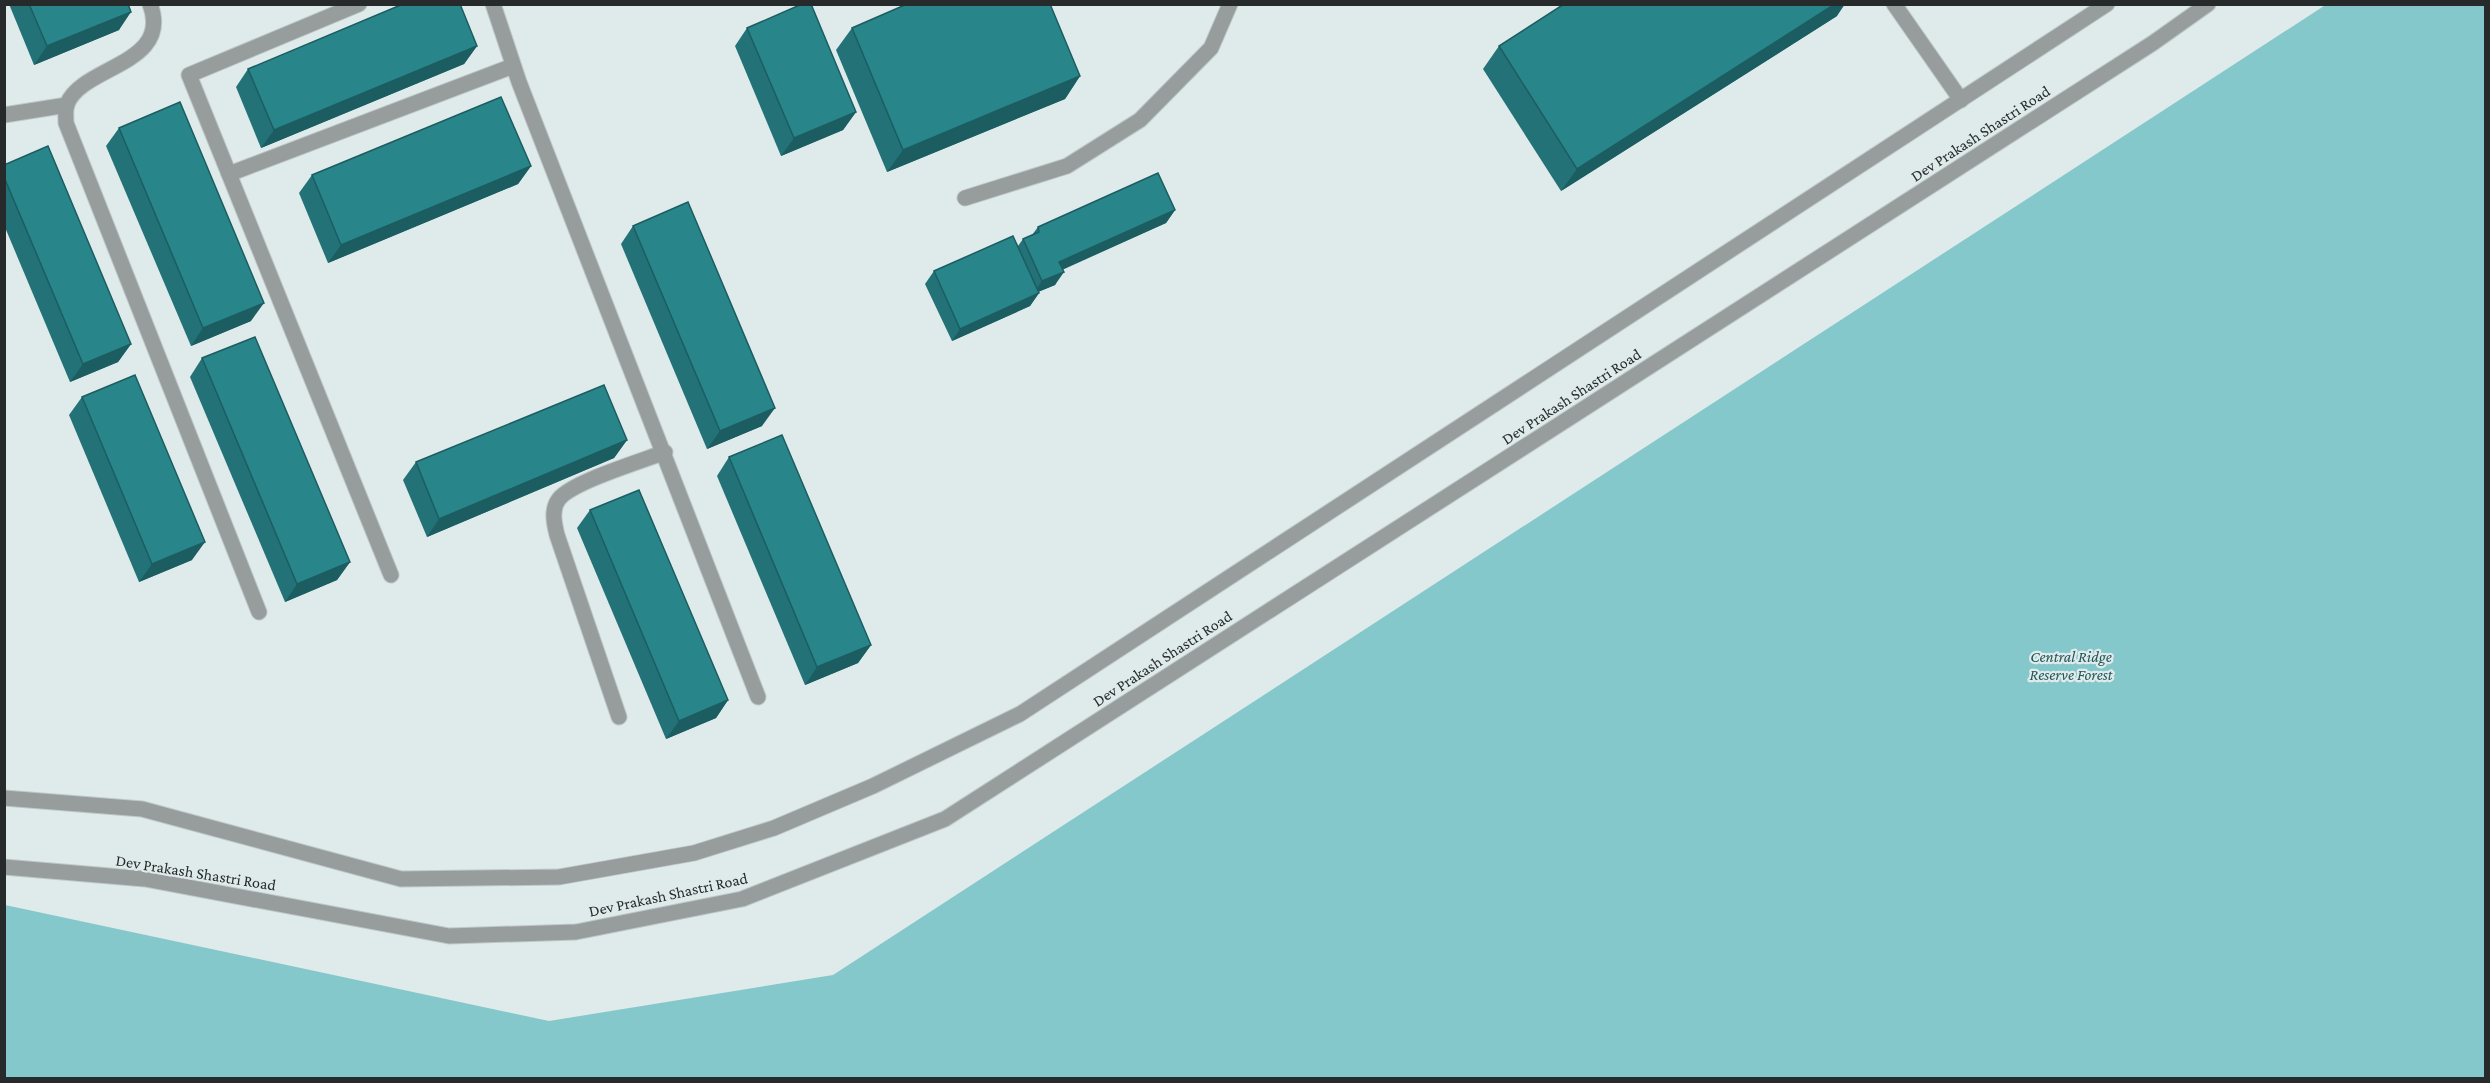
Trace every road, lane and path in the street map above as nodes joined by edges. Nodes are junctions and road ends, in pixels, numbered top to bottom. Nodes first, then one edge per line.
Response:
1 (150, 4) edge
2 (359, 4) edge
3 (493, 4) edge
4 (1230, 4) edge
5 (1894, 4) edge
6 (2107, 4) edge
7 (2208, 4) edge
8 (513, 66) junction
9 (1961, 100) junction
10 (67, 105) junction
11 (4, 115) edge
12 (229, 174) junction
13 (965, 198) dead end
14 (665, 452) junction
15 (391, 575) dead end
16 (259, 612) dead end
17 (758, 697) dead end
18 (619, 717) dead end
19 (4, 798) edge
20 (4, 867) edge

1 - 10 street
2 - 12 street
3 - 8 street
4 - 13 street
5 - 9 street
6 - 9 street, Dev Prakash Shastri Road
7 - 20 street, Dev Prakash Shastri Road
8 - 12 street
8 - 14 street
9 - 19 street, Dev Prakash Shastri Road
10 - 11 street
10 - 16 street
12 - 15 street
14 - 17 street
14 - 18 street

